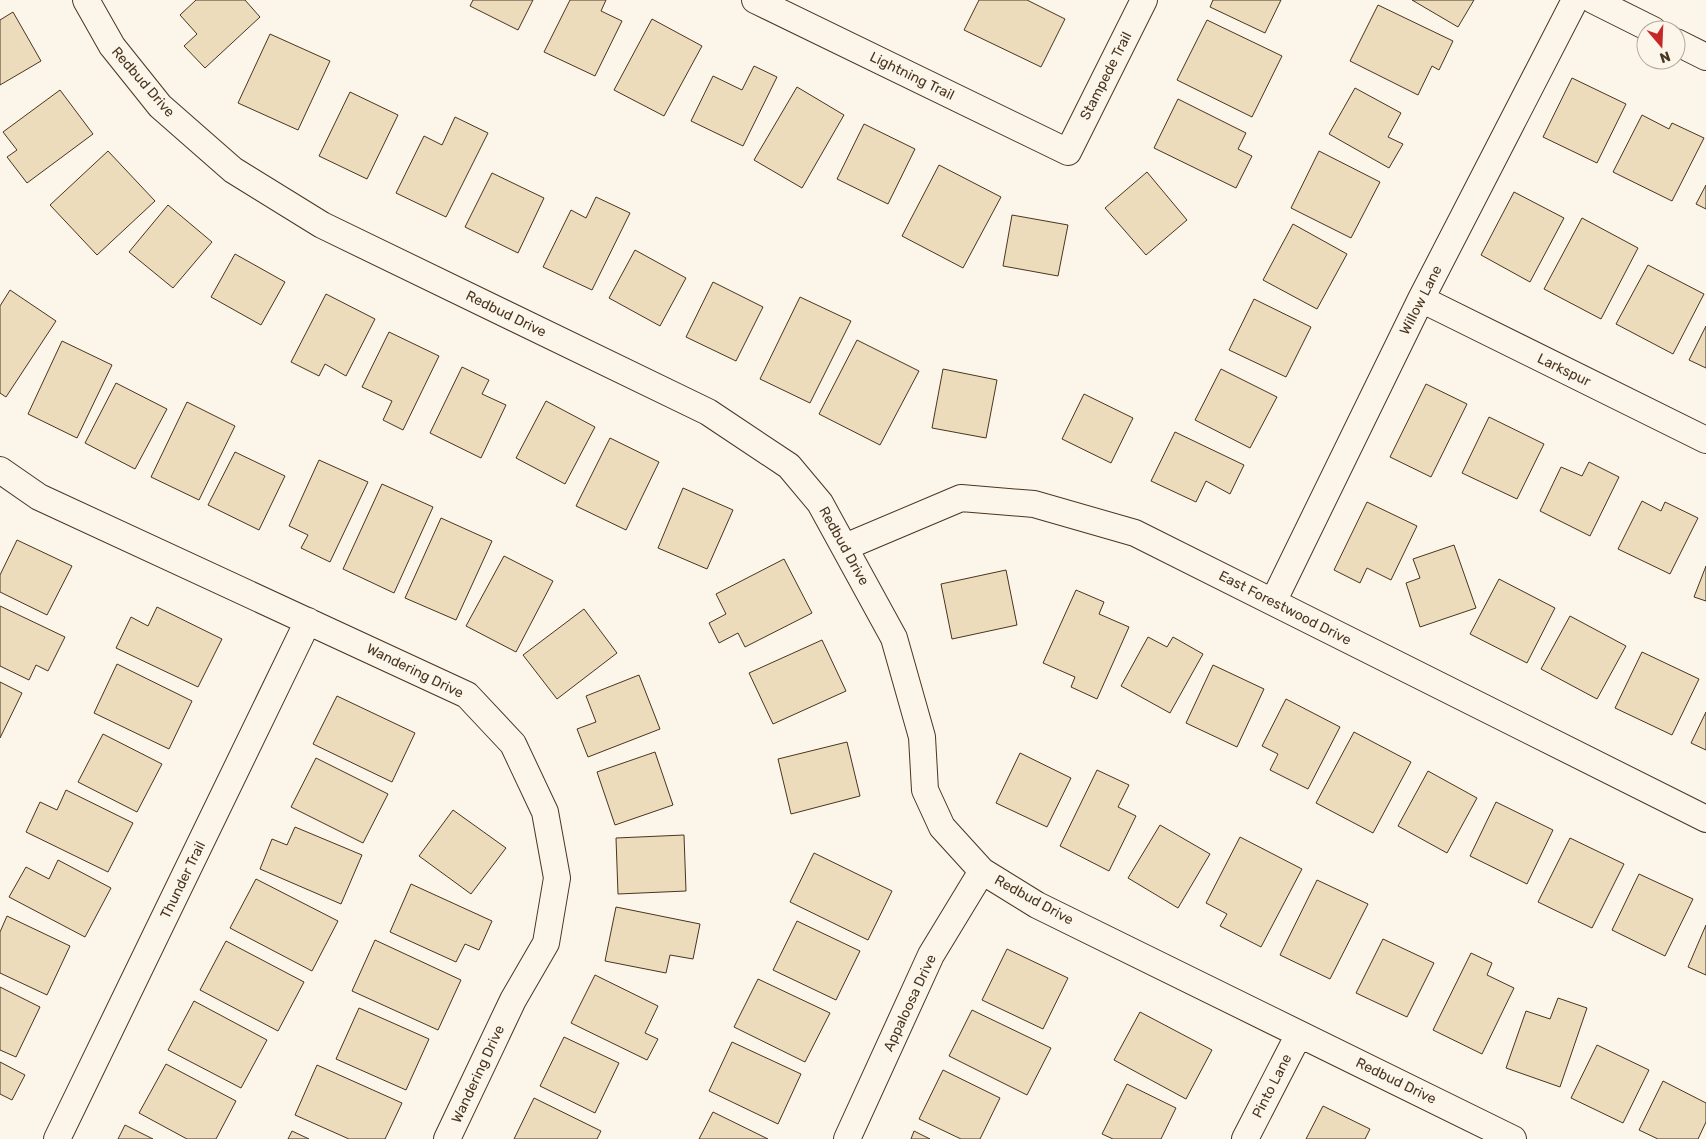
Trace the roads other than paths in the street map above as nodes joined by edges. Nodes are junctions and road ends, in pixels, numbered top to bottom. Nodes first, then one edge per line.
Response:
1 (86, 0) edge
2 (755, 0) edge
3 (1144, 0) edge
4 (1575, 0) edge
5 (1593, 0) edge
6 (1636, 22) edge
7 (1686, 47) edge
8 (1706, 57) edge
9 (1068, 152) joint
10 (1421, 299) junction
11 (1706, 440) edge
12 (0, 470) edge
13 (845, 547) junction
14 (1273, 602) junction
15 (308, 620) junction
16 (1706, 819) edge
17 (982, 871) junction
18 (1300, 1034) junction
19 (57, 1139) edge
20 (447, 1139) edge
21 (847, 1139) edge
22 (1245, 1139) edge
23 (1512, 1139) edge

1 - 13 street, Redbud Drive
2 - 9 street, Lightning Trail
3 - 9 street, Stampede Trail
4 - 10 street, Willow Lane
5 - 6 street
7 - 8 street
10 - 11 street, Larkspur
10 - 14 street, Willow Lane
12 - 15 street, Wandering Drive
13 - 14 street, East Forestwood Drive
13 - 17 street, Redbud Drive
14 - 16 street, East Forestwood Drive
15 - 19 street, Thunder Trail
15 - 20 street, Wandering Drive
17 - 18 street, Redbud Drive
17 - 21 street, Appaloosa Drive
18 - 22 street, Pinto Lane
18 - 23 street, Redbud Drive

